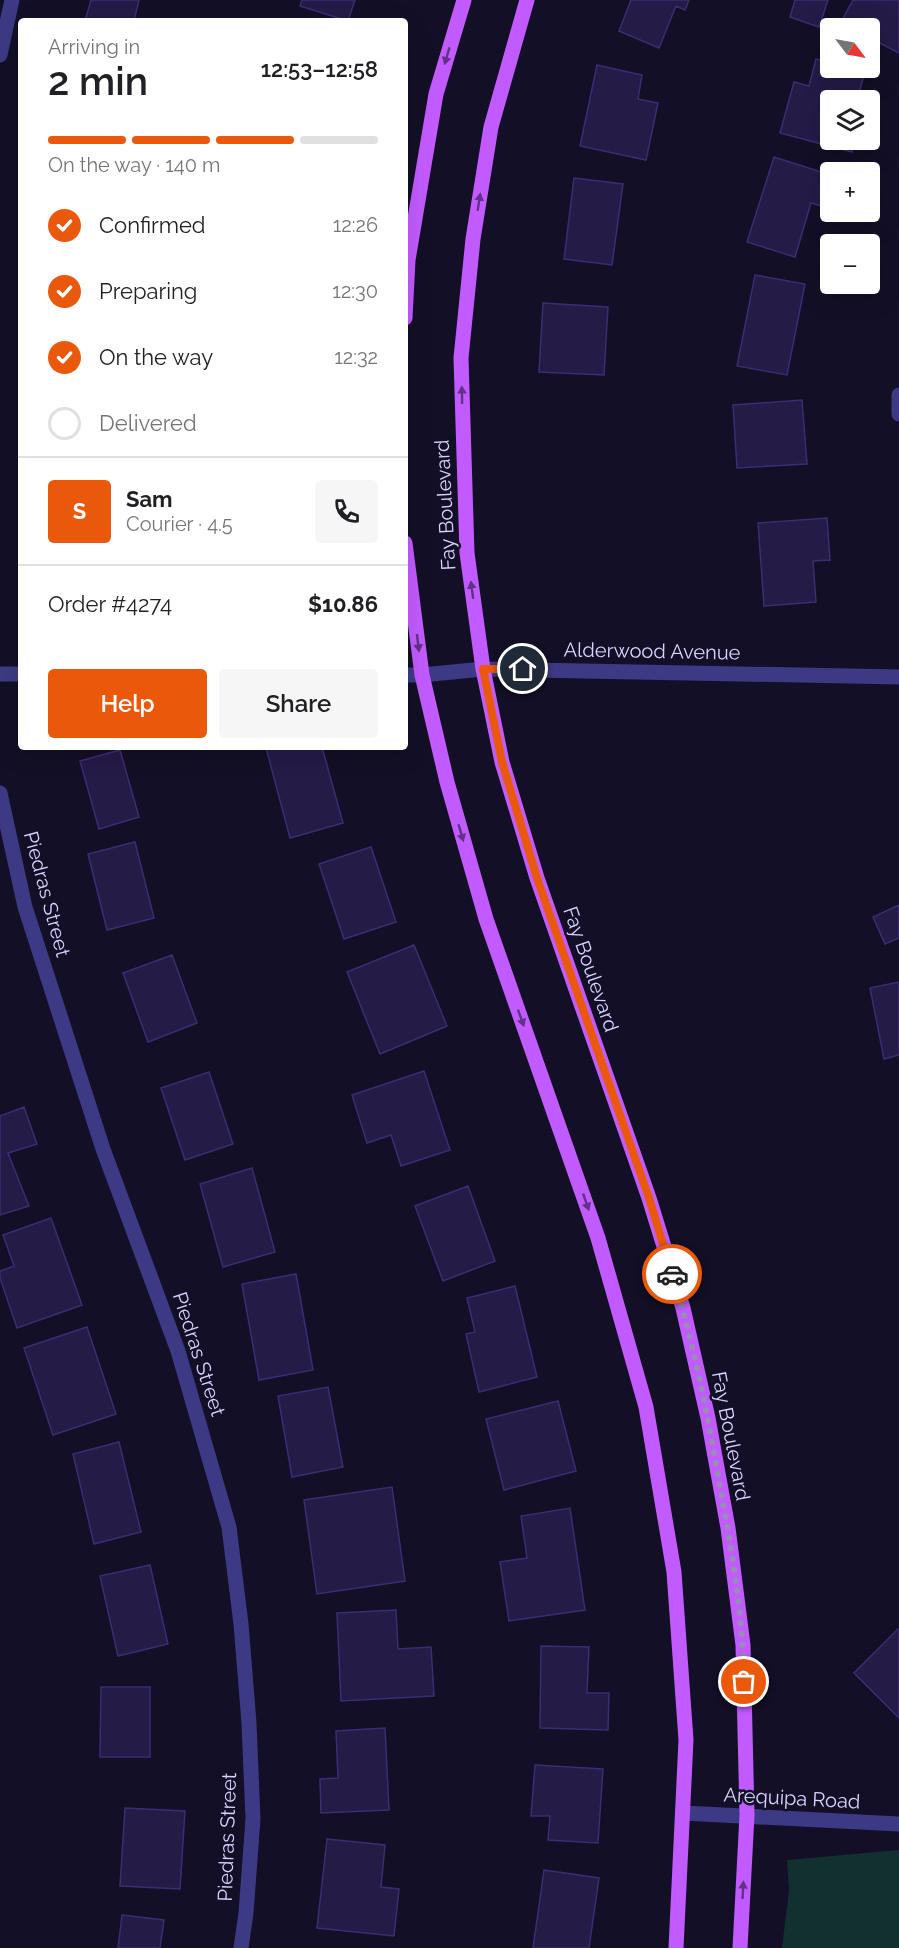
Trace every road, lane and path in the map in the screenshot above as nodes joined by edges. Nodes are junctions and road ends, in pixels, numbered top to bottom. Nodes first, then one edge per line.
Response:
1 (12, 0) edge
2 (464, 0) edge
3 (527, 0) edge
4 (0, 56) edge
5 (408, 260) edge
6 (899, 395) edge
7 (899, 414) edge
8 (408, 566) edge
9 (483, 669) junction
10 (0, 674) edge
11 (18, 674) edge
12 (408, 675) edge
13 (422, 675) junction
14 (899, 677) edge
15 (0, 793) edge
16 (683, 1813) junction
17 (747, 1815) junction
18 (899, 1824) edge
19 (241, 1948) edge
20 (676, 1948) edge
21 (740, 1948) edge

1 - 4 street
2 -> 5 main road
9 -> 3 main road, Fay Boulevard
6 - 7 street
8 -> 13 main road, Fay Boulevard
9 - 13 street, Alderwood Avenue
9 - 14 street, Alderwood Avenue
9 - 17 main road, Fay Boulevard
10 - 11 street
12 - 13 street, Alderwood Avenue
13 -> 16 main road, Fay Boulevard
15 - 19 street, Piedras Street
16 - 17 street, Arequipa Road
16 - 20 main road, Fay Boulevard
17 - 18 street, Arequipa Road
21 -> 17 main road, Fay Boulevard

